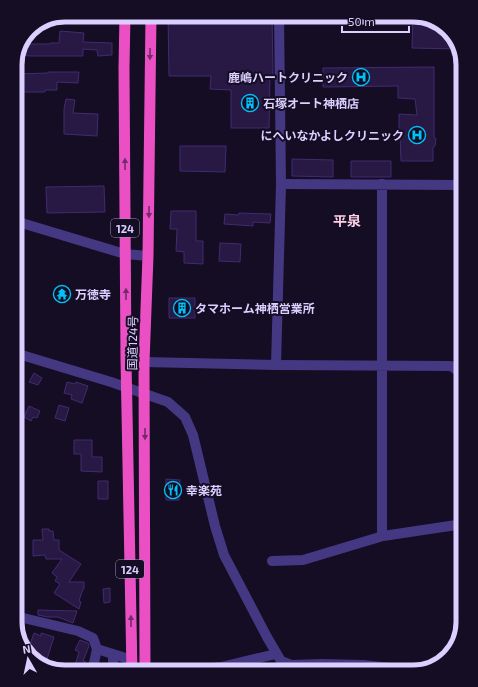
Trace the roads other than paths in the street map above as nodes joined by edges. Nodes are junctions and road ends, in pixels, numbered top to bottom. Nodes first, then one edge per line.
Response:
1 (125, 22) edge
2 (150, 22) edge
3 (279, 22) edge
4 (281, 184) junction
5 (382, 184) junction
6 (456, 185) edge
7 (22, 223) edge
8 (126, 254) junction
9 (148, 256) junction
10 (22, 355) edge
11 (144, 362) junction
12 (276, 365) junction
13 (381, 365) junction
14 (456, 369) edge
15 (127, 389) junction
16 (145, 394) junction
17 (456, 525) edge
18 (382, 536) junction
19 (272, 561) dead end
20 (22, 618) edge
21 (97, 649) junction
22 (276, 654) junction
23 (113, 655) junction
24 (132, 660) junction
25 (94, 665) edge
26 (113, 665) edge
27 (132, 665) edge
28 (139, 665) edge
29 (145, 665) edge
30 (229, 665) edge
31 (291, 665) edge
32 (291, 665) edge
33 (342, 665) edge

8 -> 1 highway, 国道124号 / 124
2 -> 9 highway, 国道124号 / 124
3 - 4 street
4 - 5 street
4 - 12 street
5 - 6 street
5 - 13 street
7 - 8 street
8 - 9 street
15 -> 8 highway, 国道124号 / 124
9 - 11 highway, 国道124号 / 124
10 - 15 street
11 - 12 street
11 - 16 highway, 国道124号 / 124
12 - 13 street
13 - 14 street
13 - 18 street
15 - 16 street
24 -> 15 highway, 国道124号 / 124
16 - 22 street
16 -> 29 highway, 国道124号 / 124
17 - 18 street
18 - 19 street
20 - 21 street
21 - 23 street
21 - 25 street
22 - 30 street
22 - 32 street
23 - 24 street
23 - 26 street
24 - 27 highway, 国道124号 / 124
24 - 28 street
31 - 33 street

